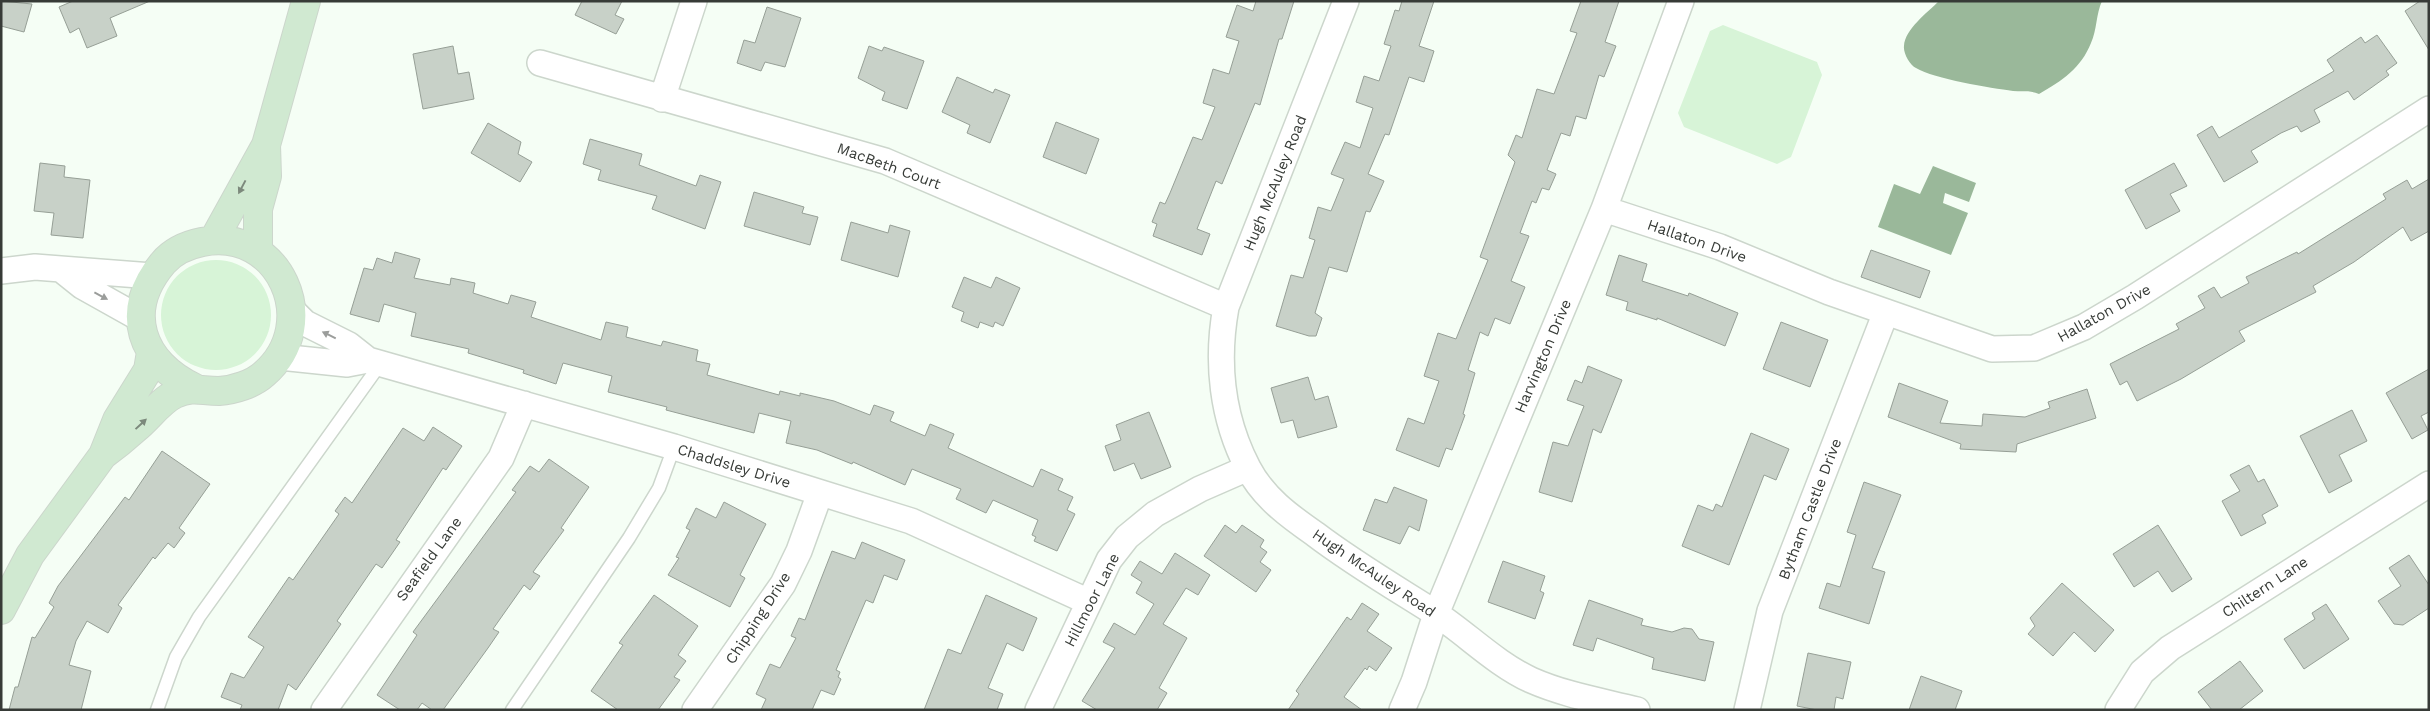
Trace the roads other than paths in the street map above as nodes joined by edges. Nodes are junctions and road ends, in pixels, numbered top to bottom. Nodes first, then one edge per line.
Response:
1 (306, 1) edge
2 (694, 1) edge
3 (1346, 1) edge
4 (1681, 1) edge
5 (540, 64) dead end
6 (662, 99) junction
7 (2429, 109) edge
8 (266, 145) junction
9 (1604, 209) junction
10 (214, 239) junction
11 (258, 251) junction
12 (62, 270) junction
13 (1, 271) edge
14 (152, 276) junction
15 (1226, 307) junction
16 (292, 310) junction
17 (1886, 312) junction
18 (141, 318) junction
19 (151, 352) junction
20 (280, 356) junction
21 (374, 362) junction
22 (195, 388) junction
23 (524, 404) junction
24 (674, 447) junction
25 (103, 455) junction
26 (1248, 468) junction
27 (2429, 484) edge
28 (820, 493) junction
29 (1089, 602) junction
30 (1, 610) edge
31 (1436, 614) junction
32 (157, 710) edge
33 (324, 710) edge
34 (512, 710) edge
35 (695, 710) edge
36 (1038, 710) edge
37 (1402, 710) edge
38 (1637, 710) edge
39 (1747, 710) edge
40 (2118, 710) edge

1 - 8 street
2 - 6 street
3 - 15 street, Hugh McAuley Road
4 - 9 street, Harvington Drive
5 - 6 street, MacBeth Court
6 - 15 street, MacBeth Court
7 - 17 street, Hallaton Drive
8 -> 10 street
8 - 11 street
9 - 17 street, Hallaton Drive
9 - 31 street, Harvington Drive
10 - 11 street
10 - 14 street
11 - 16 street
12 - 13 street
12 - 14 street
12 -> 18 street
14 - 18 street
15 - 26 street, Hugh McAuley Road
16 - 20 street
21 -> 16 street, Chaddsley Drive
17 - 39 street, Bytham Castle Drive
18 - 19 street
19 - 22 street
19 - 25 street
20 - 21 street, Chaddsley Drive
20 - 22 street
21 - 23 street, Chaddsley Drive
21 - 32 lane
25 -> 22 street
23 - 24 street, Chaddsley Drive
23 - 33 street, Seafield Lane
24 - 28 street, Chaddsley Drive
24 - 34 lane
25 - 30 street
26 - 29 street, Hillmoor Lane
26 - 31 street, Hugh McAuley Road
27 - 40 street, Chiltern Lane
28 - 29 street, Chaddsley Drive
28 - 35 street, Chipping Drive
29 - 36 street, Hillmoor Lane
31 - 37 street, Harvington Drive
31 - 38 street, Hugh McAuley Road

